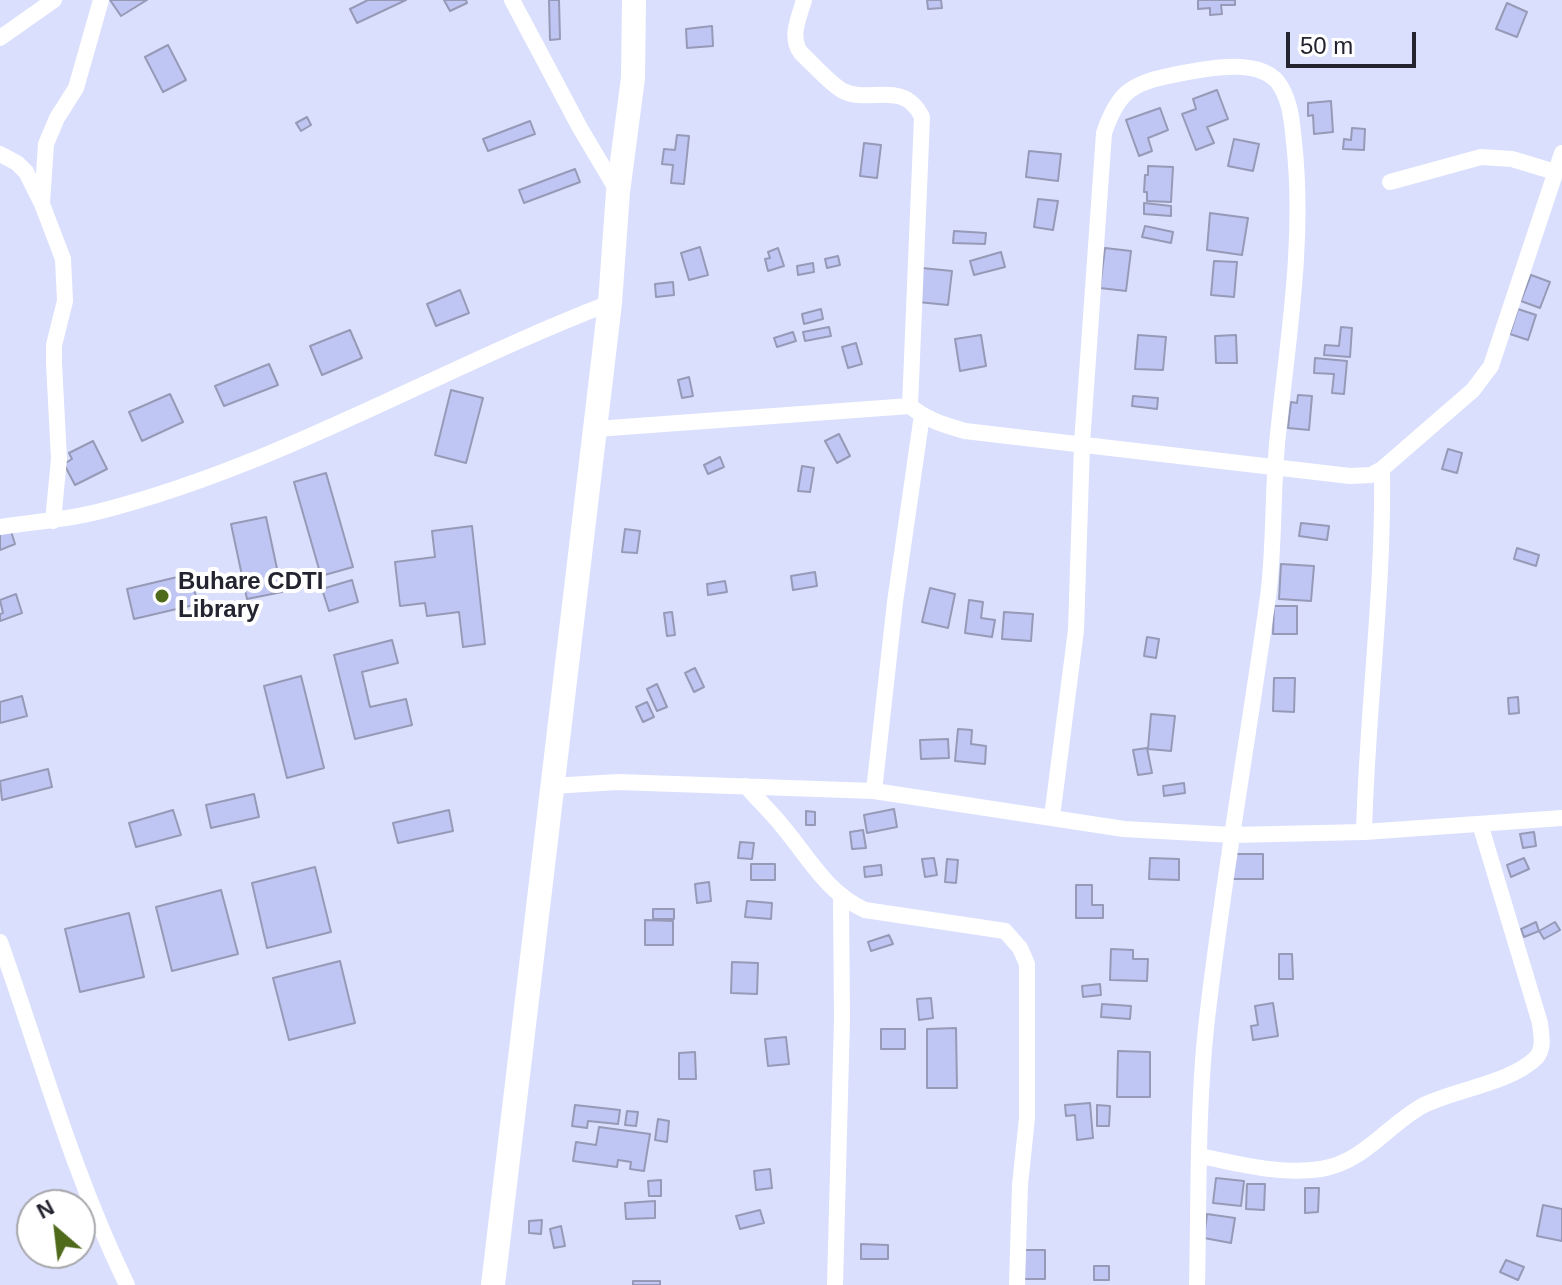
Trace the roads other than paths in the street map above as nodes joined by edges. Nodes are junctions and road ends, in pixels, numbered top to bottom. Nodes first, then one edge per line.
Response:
1 (101, 0) edge
2 (512, 0) edge
3 (634, 0) edge
4 (804, 0) edge
5 (42, 3) edge
6 (0, 38) edge
7 (1562, 153) edge
8 (0, 154) edge
9 (1555, 172) junction
10 (1390, 182) dead end
11 (618, 192) junction
12 (42, 204) junction
13 (610, 303) junction
14 (916, 411) junction
15 (596, 429) junction
16 (1082, 444) junction
17 (1274, 468) junction
18 (1382, 469) junction
19 (53, 521) junction
20 (0, 527) edge
21 (551, 786) junction
22 (746, 786) junction
23 (874, 791) junction
24 (1052, 817) junction
25 (1562, 818) edge
26 (1480, 824) junction
27 (1364, 832) junction
28 (1232, 835) junction
29 (841, 898) junction
30 (0, 942) edge
31 (1200, 1156) junction
32 (127, 1285) edge
33 (493, 1285) edge
34 (835, 1285) edge
35 (1017, 1285) edge
36 (1197, 1285) edge

1 - 12 street
2 - 11 street
3 - 11 main road
4 - 14 street
5 - 6 street
7 - 9 street
8 - 12 street
9 - 10 street
9 - 18 street
11 - 13 main road
12 - 19 street
13 - 15 main road
13 - 19 street
14 - 15 street
14 - 16 street
14 - 23 street
15 - 21 main road
16 - 17 street
16 - 17 street
16 - 24 street
17 - 18 street
17 - 28 street
18 - 27 street
19 - 20 street
21 - 22 street
21 - 33 main road
22 - 23 street
22 - 29 street
23 - 24 street
24 - 28 street
25 - 26 street
26 - 27 street
26 - 31 street
27 - 28 street
28 - 31 street
29 - 34 street
29 - 35 street
30 - 32 street
31 - 36 street

